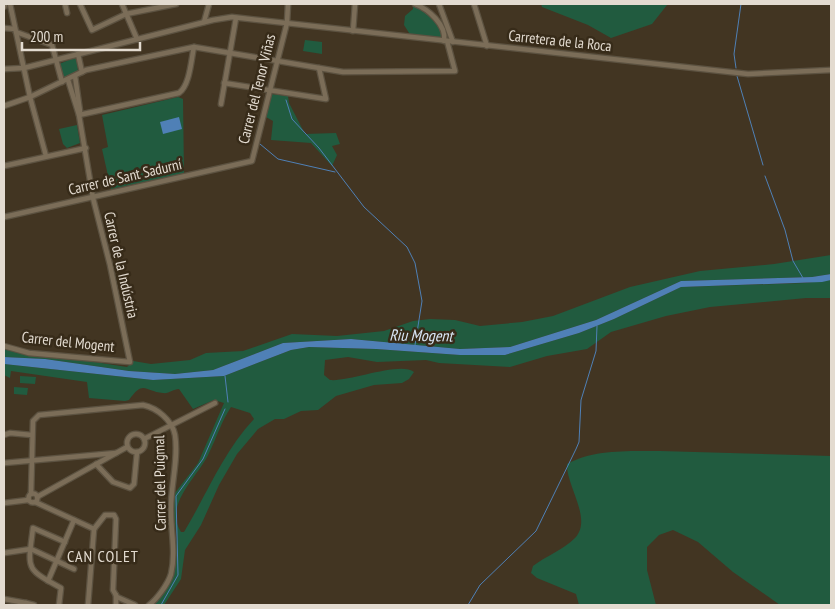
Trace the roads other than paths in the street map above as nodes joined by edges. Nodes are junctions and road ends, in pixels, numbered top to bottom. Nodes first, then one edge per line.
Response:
1 (10, 4) edge
2 (65, 4) edge
3 (80, 4) edge
4 (122, 4) edge
5 (176, 4) edge
6 (201, 4) edge
7 (288, 4) edge
8 (355, 4) edge
9 (415, 4) edge
10 (439, 4) edge
11 (474, 4) edge
12 (208, 6) edge
13 (67, 13) dead end
14 (126, 14) junction
15 (236, 18) junction
16 (204, 22) junction
17 (446, 22) junction
18 (287, 23) junction
19 (440, 25) junction
20 (4, 28) edge
21 (15, 30) junction
22 (353, 31) junction
23 (137, 39) junction
24 (445, 41) junction
25 (453, 42) junction
26 (487, 46) junction
27 (194, 47) junction
28 (230, 53) junction
29 (79, 54) junction
30 (55, 60) junction
31 (276, 61) junction
32 (24, 68) junction
33 (319, 68) junction
34 (4, 69) edge
35 (831, 70) edge
36 (82, 72) junction
37 (75, 76) junction
38 (68, 80) junction
39 (62, 82) junction
40 (224, 83) junction
41 (269, 90) junction
42 (30, 96) junction
43 (221, 104) dead end
44 (4, 106) edge
45 (79, 115) junction
46 (86, 148) junction
47 (46, 156) junction
48 (252, 161) joint
49 (4, 166) edge
50 (93, 198) junction
51 (4, 217) edge
52 (4, 346) edge
53 (130, 362) joint
54 (216, 403) dead end
55 (170, 425) junction
56 (4, 435) edge
57 (32, 435) junction
58 (144, 439) junction
59 (127, 447) junction
60 (136, 452) junction
61 (116, 453) junction
62 (31, 460) junction
63 (4, 463) edge
64 (96, 464) junction
65 (31, 494) junction
66 (37, 497) junction
67 (28, 500) junction
68 (35, 502) junction
69 (4, 503) edge
70 (74, 520) junction
71 (94, 529) junction
72 (65, 542) junction
73 (31, 549) junction
74 (4, 553) edge
75 (56, 561) junction
76 (74, 569) dead end
77 (48, 581) junction
78 (116, 595) junction
79 (4, 598) edge
80 (26, 603) junction
81 (20, 605) edge
82 (34, 605) edge
83 (59, 605) edge
84 (88, 605) edge
85 (116, 605) edge
86 (135, 605) edge
87 (149, 605) edge

1 - 21 street
2 - 13 street
3 - 14 street
4 - 14 street
5 - 14 street
6 - 12 street
7 - 18 street, Carrer del Tenor Viñas
8 - 22 street
9 - 19 street
10 - 17 street
11 - 26 street
12 - 16 street
14 - 23 street
15 - 16 street, Carretera de la Roca
15 - 18 street, Carretera de la Roca
15 - 28 street
16 - 23 street, Carretera de la Roca
17 - 19 street
17 - 25 street
18 - 22 street, Carretera de la Roca
18 - 31 street, Carrer del Tenor Viñas
19 - 24 street
20 - 21 street
21 - 30 street
21 - 32 street
22 - 24 street, Carretera de la Roca
23 - 29 street, Carretera de la Roca
24 - 25 street, Carretera de la Roca
24 - 33 street
25 - 26 street, Carretera de la Roca
26 - 35 street, Carretera de la Roca
27 - 28 street
27 - 36 street
27 - 45 street
28 - 31 street
28 - 40 street
29 - 30 street, Carretera de la Roca
29 - 36 street
30 - 32 street, Carretera de la Roca
30 - 39 street
31 - 33 street
31 - 41 street, Carrer del Tenor Viñas
32 - 34 street, Carretera de la Roca
32 - 42 street
33 - 41 street
36 - 37 street
37 - 38 street
37 - 45 street, Carrer de la Indústria
38 - 39 street
38 - 45 street, Carrer de la Indústria
39 - 42 street
40 - 41 street
40 - 43 street
41 - 48 street, Carrer del Tenor Viñas
42 - 44 street
42 - 47 street
45 - 46 street, Carrer de la Indústria
46 - 47 street
46 - 50 street, Carrer de la Indústria
47 - 49 street
48 - 50 street, Carrer de Sant Sadurní
50 - 51 street, Carrer de Sant Sadurní
50 - 53 street, Carrer de la Indústria
52 - 53 street, Carrer del Mogent
54 - 55 street
55 - 57 street, Carrer del Puigmal
55 - 58 street
55 - 87 street, Carrer del Puigmal
56 - 57 street
57 - 62 street, Carrer del Puigmal
58 - 59 street
58 - 60 street
59 - 60 street
59 - 61 street
60 - 64 street
61 - 62 street
61 - 64 street
62 - 63 street
62 - 65 street, Carrer del Puigmal
64 - 66 street
65 - 66 street
65 - 67 street
66 - 68 street
67 - 68 street
67 - 69 street
68 - 70 street
70 - 71 street
70 - 72 street
71 - 78 street
71 - 84 street
72 - 73 street
72 - 75 street
73 - 74 street
73 - 75 street
73 - 77 street
75 - 76 street
75 - 77 street
77 - 83 street
78 - 85 street
78 - 86 street
79 - 80 street
80 - 81 street
80 - 82 street

